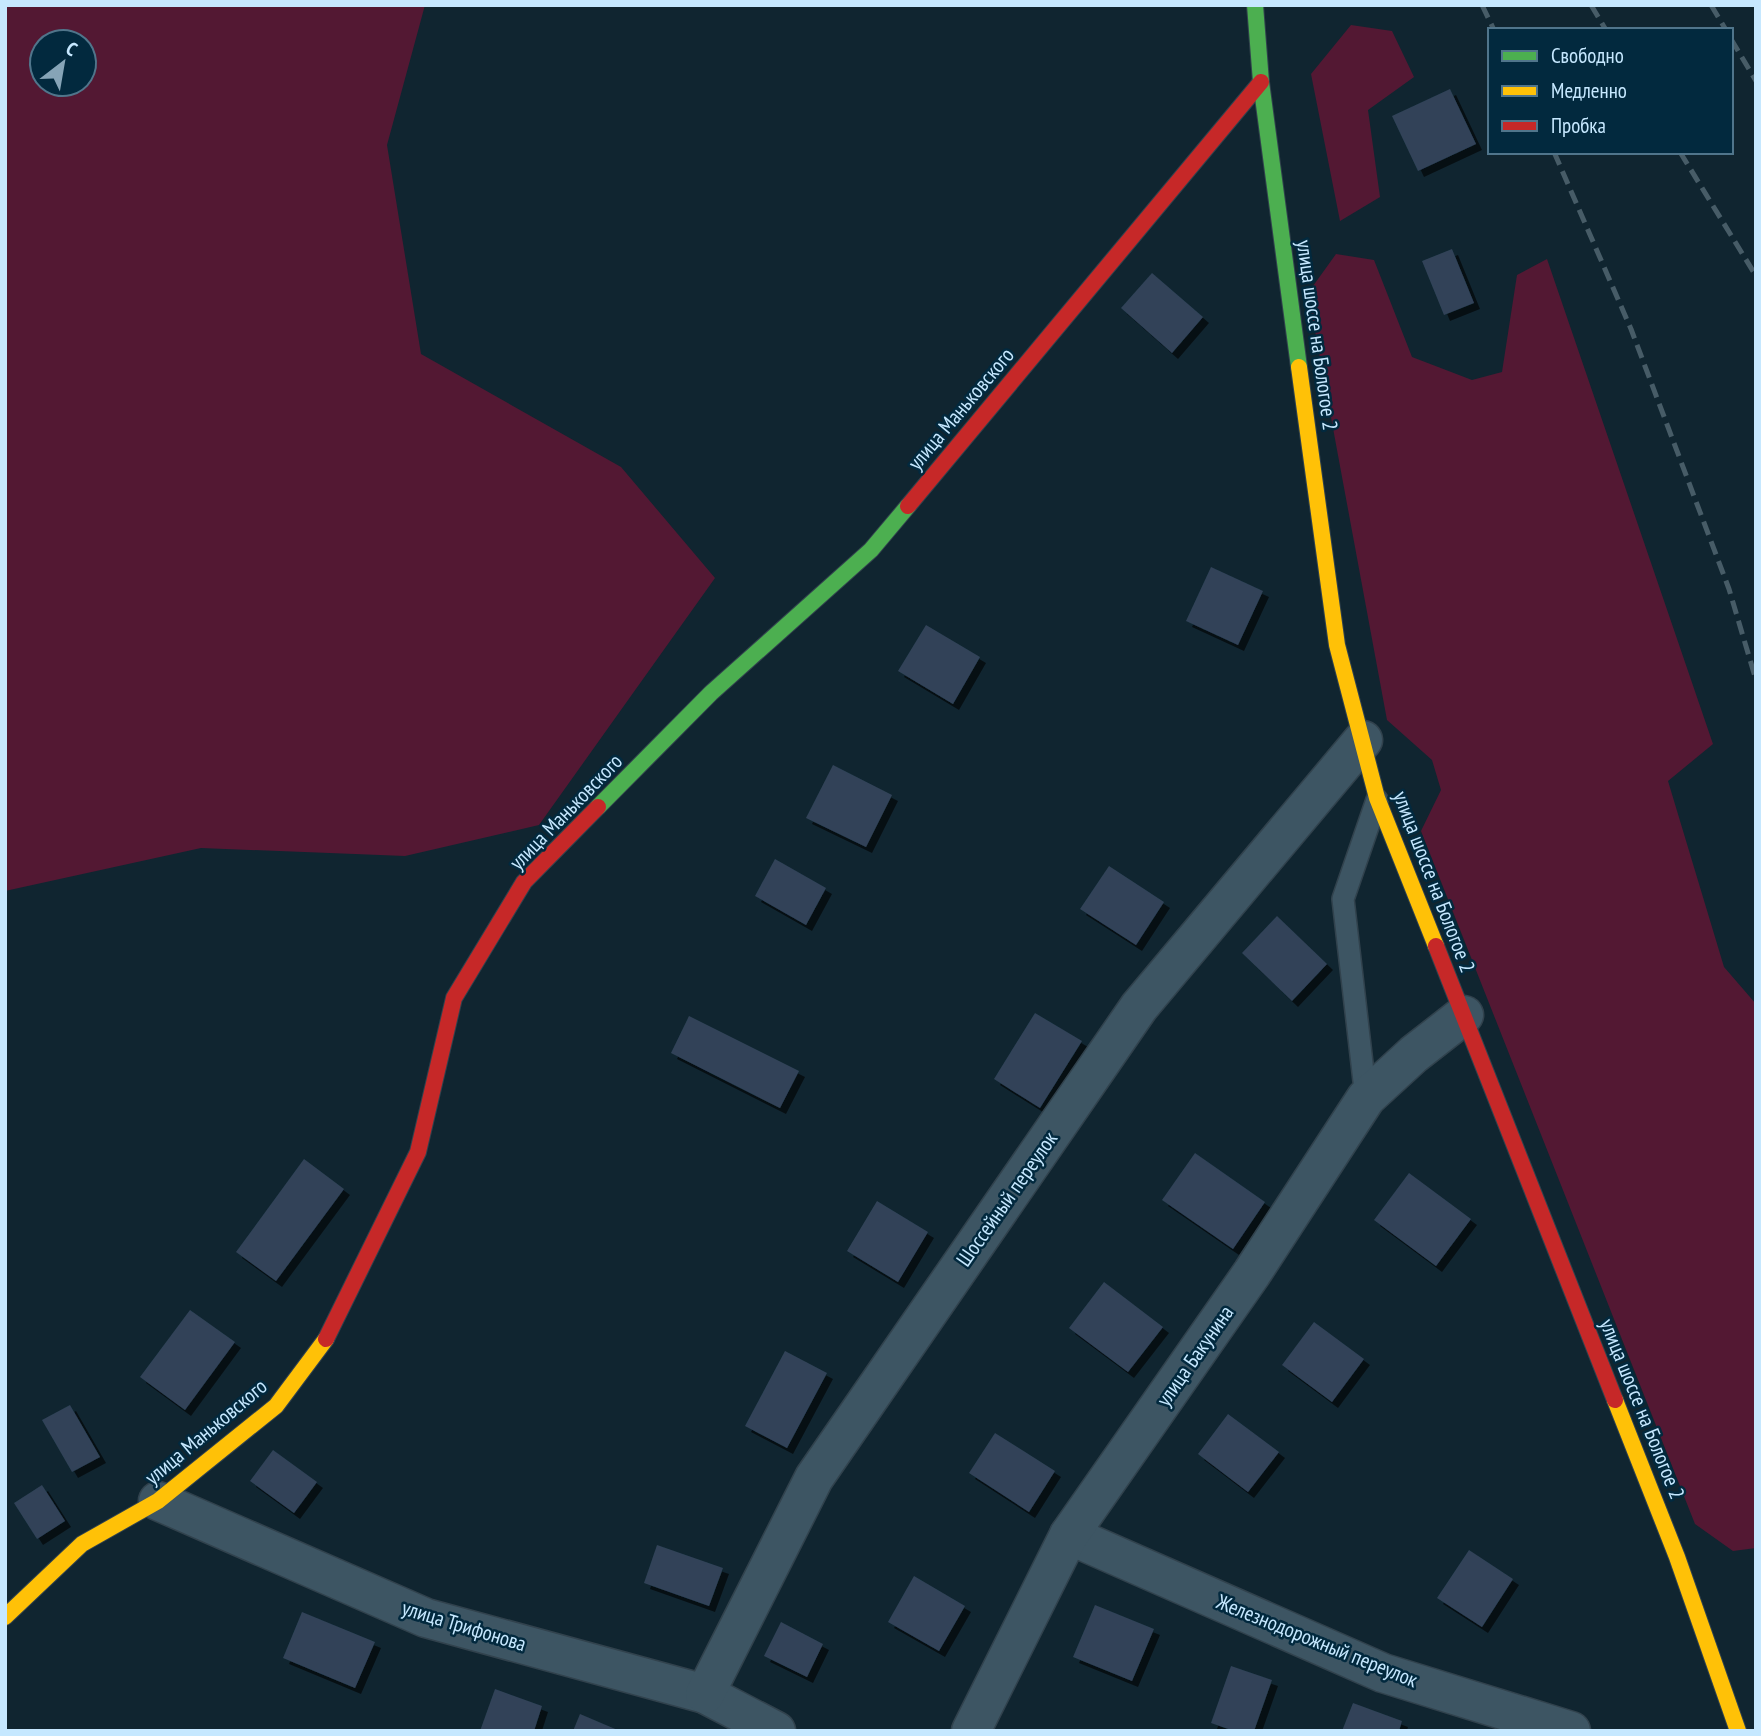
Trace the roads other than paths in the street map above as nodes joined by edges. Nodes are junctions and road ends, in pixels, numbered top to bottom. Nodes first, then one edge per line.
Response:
1 (1255, 5) edge
2 (1261, 82) junction
3 (1363, 740) junction
4 (1377, 798) junction
5 (1464, 1015) junction
6 (1366, 1098) junction
7 (158, 1501) junction
8 (1069, 1535) junction
9 (5, 1617) edge
10 (705, 1694) junction
11 (776, 1731) edge
12 (971, 1731) edge
13 (1571, 1731) edge
14 (1738, 1731) edge

1 - 2 street, улица шоссе на Бологое 2
2 - 3 street, улица шоссе на Бологое 2
2 - 7 street, улица Маньковского
3 - 4 street, улица шоссе на Бологое 2
3 - 10 street, Шоссейный переулок
4 - 5 street, улица шоссе на Бологое 2
4 - 6 lane
5 - 6 street, улица Бакунина
5 - 14 street, улица шоссе на Бологое 2
6 - 8 street, улица Бакунина
7 - 9 street, улица Маньковского
7 - 10 street, улица Трифонова
8 - 12 street, улица Бакунина
8 - 13 street, Железнодорожный переулок
10 - 11 street, улица Трифонова

